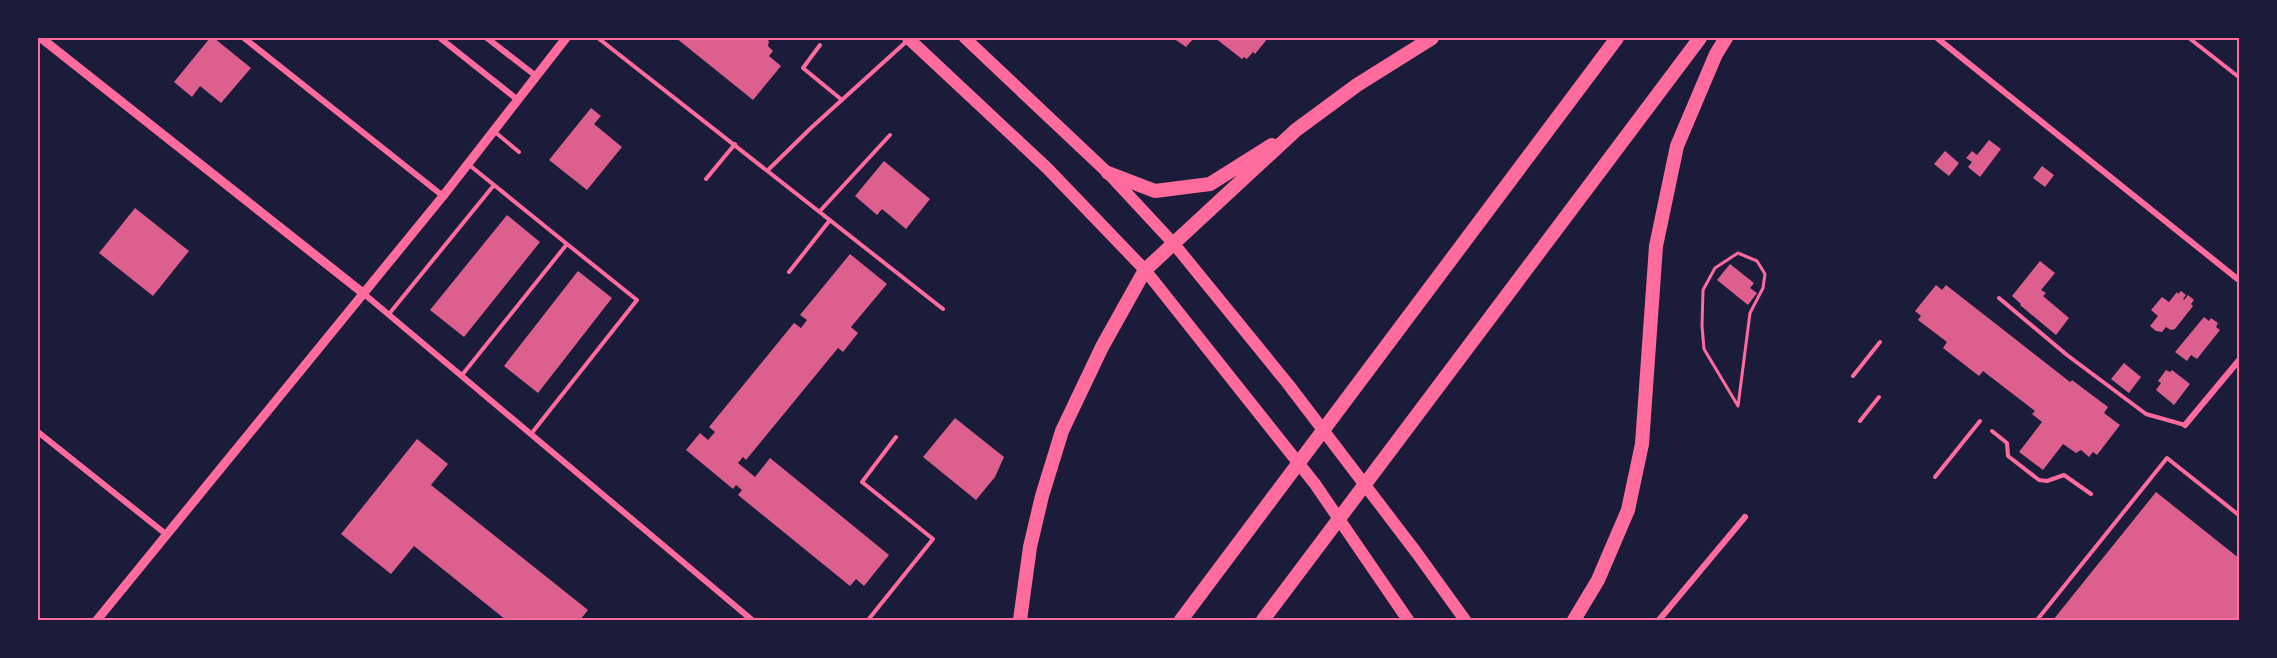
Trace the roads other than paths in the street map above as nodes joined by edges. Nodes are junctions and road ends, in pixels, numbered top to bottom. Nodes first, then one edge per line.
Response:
1 (41, 38) edge
2 (244, 38) edge
3 (440, 38) edge
4 (487, 38) edge
5 (566, 38) edge
6 (598, 38) edge
7 (909, 38) edge
8 (964, 38) edge
9 (1432, 38) edge
10 (1617, 38) edge
11 (1700, 38) edge
12 (1726, 38) edge
13 (1937, 38) edge
14 (2189, 38) edge
15 (820, 45) dead end
16 (536, 76) junction
17 (2240, 78) edge
18 (518, 100) junction
19 (842, 100) junction
20 (1296, 129) junction
21 (494, 131) junction
22 (890, 135) dead end
23 (735, 144) junction
24 (519, 152) dead end
25 (468, 164) junction
26 (768, 170) junction
27 (1108, 173) junction
28 (706, 179) dead end
29 (494, 185) junction
30 (443, 196) junction
31 (819, 211) junction
32 (830, 220) junction
33 (567, 244) junction
34 (1174, 244) junction
35 (1146, 270) junction
36 (789, 272) dead end
37 (2240, 281) edge
38 (363, 293) junction
39 (1999, 298) dead end
40 (943, 309) dead end
41 (389, 315) junction
42 (1880, 342) dead end
43 (2240, 359) edge
44 (461, 376) junction
45 (1853, 376) dead end
46 (1879, 397) dead end
47 (1860, 421) dead end
48 (1980, 421) dead end
49 (2186, 425) joint
50 (1992, 431) dead end
51 (38, 432) edge
52 (531, 435) junction
53 (896, 437) dead end
54 (1935, 477) dead end
55 (2091, 494) dead end
56 (2240, 516) edge
57 (1745, 517) dead end
58 (167, 535) junction
59 (98, 621) edge
60 (752, 621) edge
61 (868, 621) edge
62 (1020, 621) edge
63 (1181, 621) edge
64 (1263, 621) edge
65 (1408, 621) edge
66 (1465, 621) edge
67 (1574, 621) edge
68 (1659, 621) edge
69 (2037, 621) edge

1 - 38 street
2 - 30 street
3 - 18 street
4 - 16 street
5 - 16 street
6 - 23 lane
7 - 19 lane
7 - 35 highway
8 - 27 highway
9 - 20 highway
10 - 63 highway
11 - 64 highway
12 - 67 highway
13 - 37 street
14 - 17 lane
15 - 19 lane
16 - 18 street
18 - 21 street
19 - 26 lane
20 - 27 highway
20 - 34 highway
21 - 24 lane
21 - 25 street
22 - 31 lane
23 - 26 lane
23 - 28 lane
25 - 29 lane
25 - 30 street
26 - 31 lane
27 - 34 highway
29 - 33 lane
29 - 41 lane
30 - 38 street
31 - 32 lane
32 - 36 lane
32 - 40 lane
33 - 44 lane
33 - 52 lane
34 - 35 highway
34 - 66 highway
35 - 62 highway
35 - 65 highway
38 - 41 street
38 - 58 street
39 - 49 lane
41 - 44 street
42 - 45 lane
43 - 49 street
44 - 52 street
46 - 47 lane
48 - 54 lane
50 - 55 lane
51 - 58 street
52 - 60 street
53 - 61 lane
56 - 69 lane
57 - 68 street
58 - 59 street

